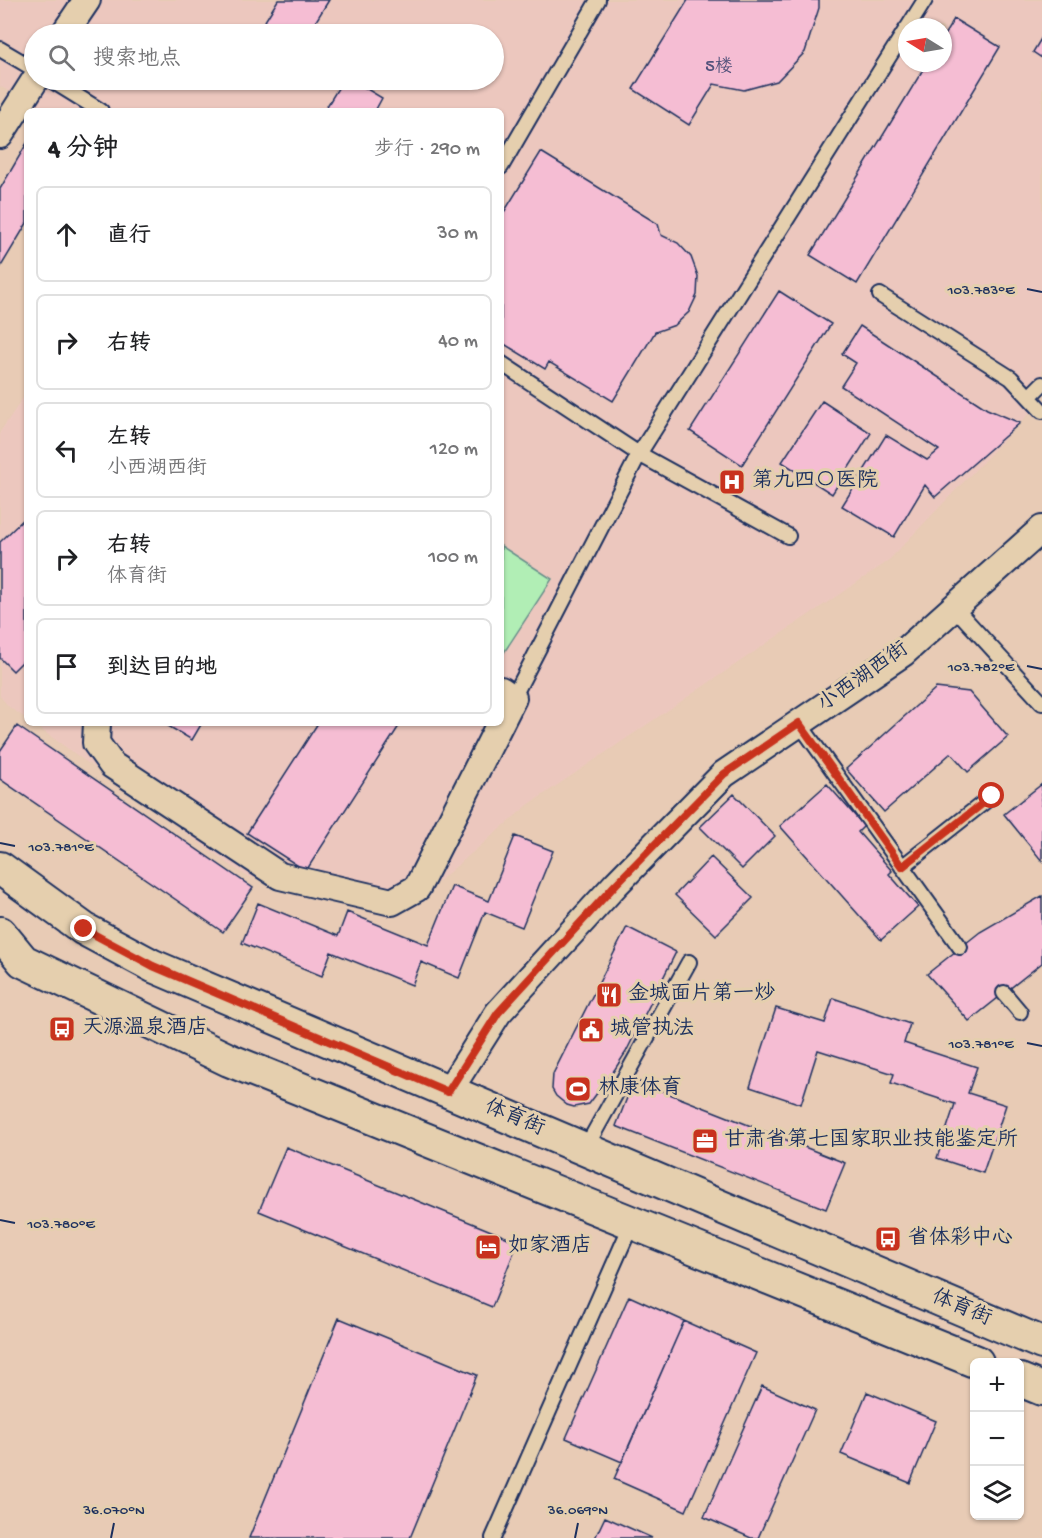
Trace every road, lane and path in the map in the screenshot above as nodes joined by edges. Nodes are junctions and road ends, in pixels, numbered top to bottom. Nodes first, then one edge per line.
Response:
1 (87, 0) edge
2 (598, 0) edge
3 (925, 0) edge
4 (913, 18) edge
5 (71, 24) edge
6 (898, 42) edge
7 (0, 49) edge
8 (24, 63) edge
9 (29, 90) edge
10 (67, 90) edge
11 (96, 108) edge
12 (0, 135) edge
13 (504, 162) edge
14 (880, 295) dead end
15 (504, 365) edge
16 (1042, 384) edge
17 (1029, 397) junction
18 (1042, 411) edge
19 (639, 454) junction
20 (1042, 529) edge
21 (788, 536) dead end
22 (954, 607) junction
23 (507, 694) edge
24 (1042, 703) edge
25 (799, 723) junction
26 (97, 726) edge
27 (492, 726) edge
28 (992, 796) dead end
29 (902, 867) junction
30 (0, 868) edge
31 (0, 933) edge
32 (960, 947) dead end
33 (689, 962) dead end
34 (1004, 993) dead end
35 (1020, 1012) dead end
36 (448, 1092) junction
37 (585, 1149) junction
38 (632, 1223) junction
39 (1042, 1343) edge
40 (970, 1359) edge
41 (1024, 1382) edge
42 (1042, 1389) edge
43 (493, 1538) edge

1 - 5 street
2 - 13 lane
3 - 4 lane
6 - 19 lane
7 - 8 lane
9 - 12 street
10 - 11 lane
14 - 17 lane
15 - 19 lane
16 - 17 lane
17 - 18 lane
19 - 21 lane
19 - 23 lane
20 - 22 street, 小西湖西街
22 - 24 lane
22 - 25 street, 小西湖西街
25 - 29 lane
25 - 36 street, 小西湖西街
26 - 27 street
28 - 29 lane
29 - 32 lane
30 - 36 street, 体育街
31 - 38 street, 体育街
33 - 37 lane
34 - 35 lane
36 - 37 street, 体育街
37 - 39 street, 体育街
38 - 40 street, 体育街
38 - 43 lane
41 - 42 street

